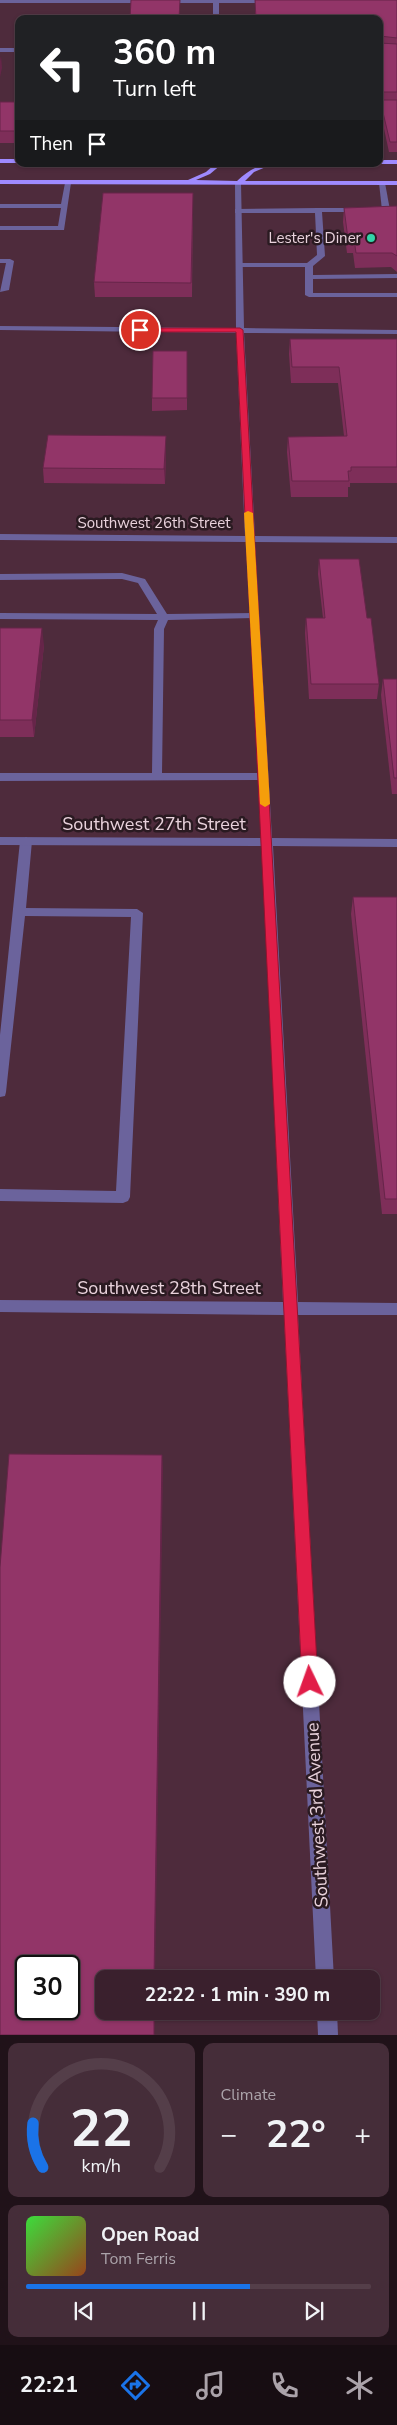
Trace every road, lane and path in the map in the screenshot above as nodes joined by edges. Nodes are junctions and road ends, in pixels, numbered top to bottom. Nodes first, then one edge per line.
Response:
1 (216, 1) edge
2 (283, 1) edge
3 (0, 2) edge
4 (216, 15) edge
5 (0, 50) edge
6 (15, 50) edge
7 (0, 161) edge
8 (15, 161) edge
9 (383, 162) edge
10 (397, 162) edge
11 (215, 167) edge
12 (262, 167) edge
13 (0, 182) edge
14 (68, 183) junction
15 (184, 183) junction
16 (238, 183) junction
17 (382, 183) junction
18 (397, 183) edge
19 (0, 206) edge
20 (64, 206) junction
21 (318, 210) junction
22 (367, 210) edge
23 (377, 210) edge
24 (386, 210) junction
25 (397, 210) edge
26 (238, 211) junction
27 (0, 228) edge
28 (0, 261) edge
29 (239, 265) junction
30 (309, 265) junction
31 (397, 276) edge
32 (310, 277) junction
33 (0, 290) edge
34 (397, 295) edge
35 (0, 328) edge
36 (240, 330) junction
37 (397, 332) edge
38 (0, 537) edge
39 (250, 538) junction
40 (397, 540) edge
41 (0, 577) edge
42 (254, 615) junction
43 (0, 616) edge
44 (164, 617) junction
45 (157, 776) junction
46 (0, 777) edge
47 (263, 777) junction
48 (0, 841) edge
49 (26, 841) junction
50 (267, 842) junction
51 (397, 842) edge
52 (20, 912) junction
53 (0, 1092) edge
54 (0, 1195) edge
55 (0, 1306) edge
56 (291, 1307) junction
57 (397, 1309) edge
58 (325, 1970) edge
59 (327, 2020) edge
60 (328, 2035) edge

1 - 2 street
1 - 3 street
1 - 4 street
5 - 6 street
7 - 8 main road
9 - 10 main road
11 - 15 main road
12 - 16 main road
13 - 14 main road
14 - 15 main road
14 - 20 street
15 - 16 main road
16 - 17 main road
16 - 26 street, Southwest 3rd Avenue
17 - 18 main road
17 - 24 street
19 - 20 street
20 - 27 street
21 - 22 street
21 - 26 street
21 - 30 street
23 - 24 street
24 - 25 street
26 - 29 street, Southwest 3rd Avenue
28 - 33 street
29 - 30 street
29 - 36 street, Southwest 3rd Avenue
30 - 32 street
31 - 32 street
32 - 34 street
35 - 36 street
36 - 37 street
36 - 39 street, Southwest 3rd Avenue
38 - 39 street, Southwest 26th Street
39 - 40 street, Southwest 26th Street
39 - 42 street, Southwest 3rd Avenue
41 - 44 street
42 - 44 street
42 - 47 street, Southwest 3rd Avenue
43 - 44 street
44 - 45 street
45 - 46 street
45 - 47 street
47 - 50 street, Southwest 3rd Avenue
48 - 49 street, Southwest 27th Street
49 - 50 street, Southwest 27th Street
49 - 52 street
50 - 51 street, Southwest 27th Street
50 - 56 street, Southwest 3rd Avenue
52 - 53 street
52 - 54 street
55 - 56 street, Southwest 28th Street
56 - 57 street, Southwest 28th Street
56 - 58 street, Southwest 3rd Avenue
59 - 60 street

